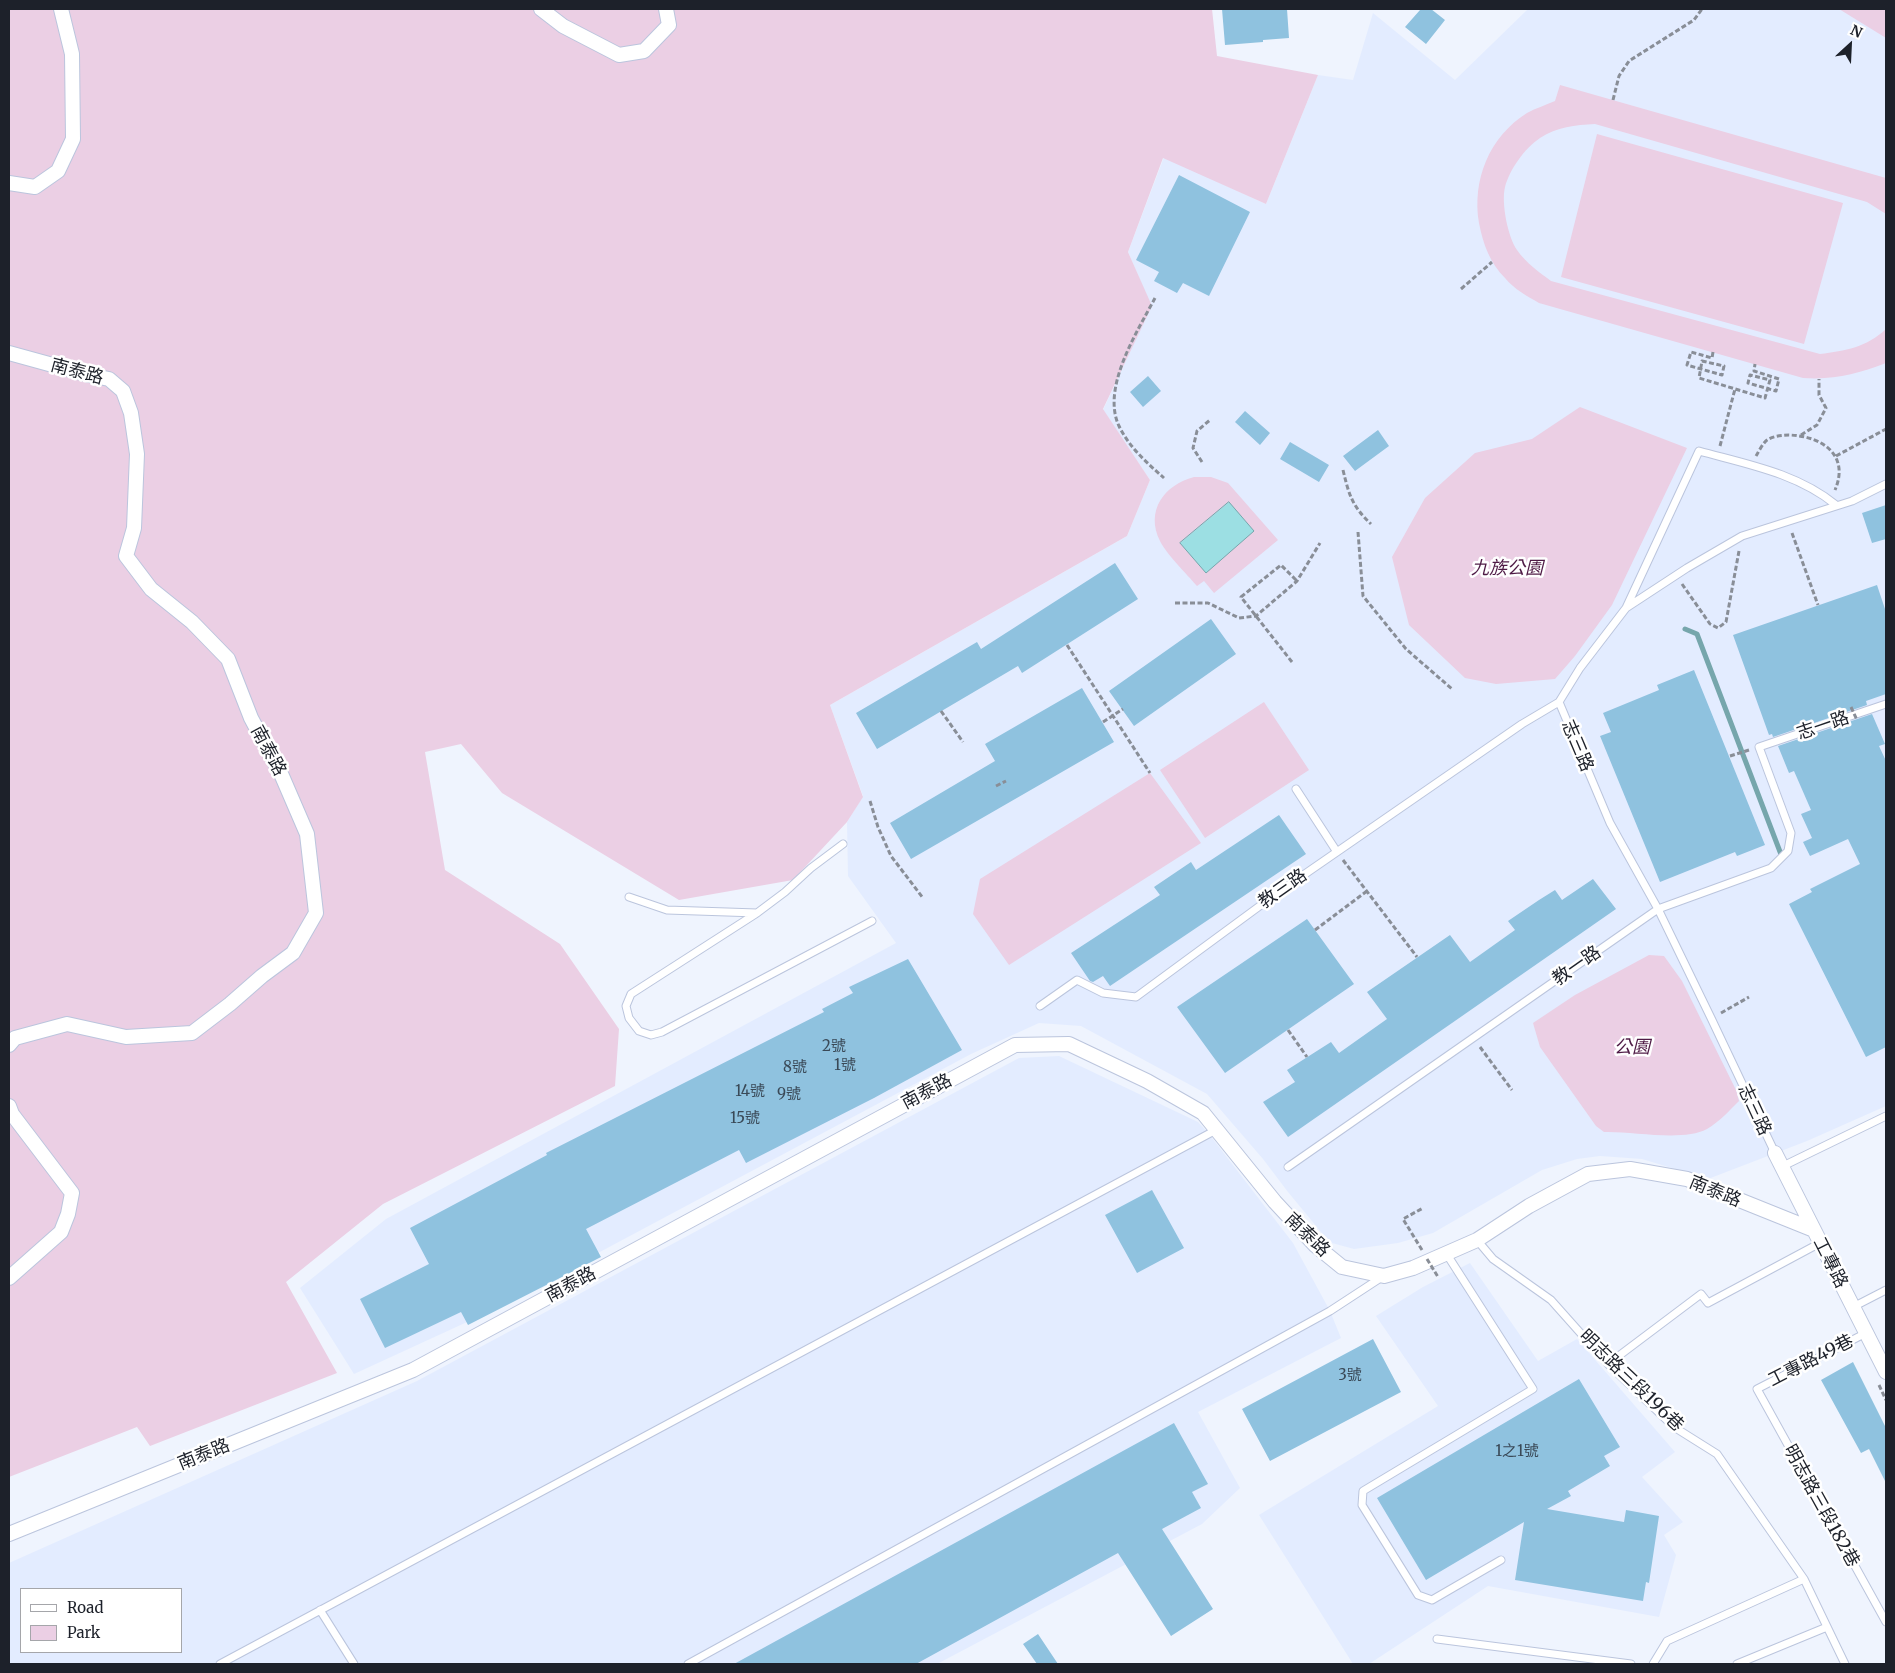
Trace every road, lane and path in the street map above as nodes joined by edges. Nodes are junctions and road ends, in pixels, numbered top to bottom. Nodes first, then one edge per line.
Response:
1 (61, 9) edge
2 (541, 9) edge
3 (666, 9) edge
4 (1702, 9) edge
5 (1612, 100) dead end
6 (9, 183) edge
7 (1492, 262) dead end
8 (1461, 289) dead end
9 (1155, 298) dead end
10 (1713, 352) dead end
11 (9, 353) edge
12 (1755, 364) dead end
13 (1820, 379) dead end
14 (1735, 389) junction
15 (1210, 420) dead end
16 (1886, 429) edge
17 (1800, 436) junction
18 (1718, 456) junction
19 (1836, 456) junction
20 (1202, 462) dead end
21 (1754, 466) junction
22 (1343, 470) dead end
23 (1164, 478) dead end
24 (1886, 484) edge
25 (1833, 503) junction
26 (1788, 520) junction
27 (1371, 524) dead end
28 (1358, 532) dead end
29 (1742, 536) junction
30 (1320, 543) dead end
31 (1676, 575) junction
32 (1297, 581) junction
33 (1175, 603) dead end
34 (1818, 605) dead end
35 (1626, 608) junction
36 (1256, 616) junction
37 (1067, 645) dead end
38 (1292, 662) dead end
39 (1452, 689) dead end
40 (1559, 702) junction
41 (1886, 704) edge
42 (1851, 707) dead end
43 (1123, 709) dead end
44 (941, 711) dead end
45 (1857, 720) dead end
46 (1102, 722) dead end
47 (963, 742) dead end
48 (1759, 747) junction
49 (1730, 756) dead end
50 (1150, 773) dead end
51 (1006, 781) dead end
52 (996, 786) dead end
53 (1296, 789) dead end
54 (870, 801) dead end
55 (842, 844) dead end
56 (1337, 852) junction
57 (1367, 891) junction
58 (629, 897) dead end
59 (923, 898) dead end
60 (1658, 909) junction
61 (757, 913) junction
62 (872, 921) dead end
63 (1315, 930) dead end
64 (1417, 957) dead end
65 (1749, 997) dead end
66 (1040, 1006) dead end
67 (1711, 1018) junction
68 (1288, 1030) dead end
69 (1474, 1038) junction
70 (9, 1045) edge
71 (1307, 1057) dead end
72 (1512, 1090) dead end
73 (9, 1106) edge
74 (1886, 1116) edge
75 (1216, 1130) junction
76 (1775, 1153) joint
77 (1288, 1167) dead end
78 (1781, 1167) junction
79 (1423, 1208) dead end
80 (1814, 1230) junction
81 (1477, 1240) junction
82 (1820, 1243) junction
83 (1446, 1253) junction
84 (1384, 1276) junction
85 (1438, 1277) dead end
86 (9, 1278) edge
87 (1886, 1290) edge
88 (1853, 1307) junction
89 (1866, 1333) junction
90 (1608, 1364) junction
91 (1882, 1377) edge
92 (1757, 1389) joint
93 (1886, 1400) edge
94 (9, 1534) edge
95 (1501, 1560) dead end
96 (1804, 1580) junction
97 (320, 1610) junction
98 (1886, 1622) edge
99 (1827, 1627) junction
100 (1437, 1639) dead end
101 (220, 1664) edge
102 (354, 1664) edge
103 (688, 1664) edge
104 (1632, 1664) edge
105 (1654, 1664) edge
106 (1737, 1664) edge
107 (1845, 1664) edge

1 - 6 street
2 - 3 street
4 - 5 path
7 - 8 path
9 - 23 path
10 - 14 path
11 - 70 street, 南泰路
12 - 14 path
13 - 17 path
14 - 18 path
15 - 20 path
16 - 19 path
17 - 19 path
17 - 21 path
18 - 21 lane
18 - 35 lane
19 - 25 path
21 - 25 lane
22 - 27 path
24 - 25 lane, 志三路
25 - 26 lane, 志三路
26 - 29 lane, 志三路
26 - 34 path
28 - 39 path
29 - 31 lane, 志三路
29 - 31 path
30 - 32 path
31 - 35 lane, 志三路
32 - 36 path
32 - 36 path
33 - 36 path
35 - 40 lane, 志三路
36 - 38 path
37 - 50 path
40 - 56 lane, 教三路
40 - 60 lane, 志三路
41 - 48 lane, 志一路
42 - 45 path, bridge
43 - 46 path, bridge
44 - 47 path
48 - 49 path
48 - 60 lane, 教一路
51 - 52 path
53 - 56 lane
54 - 59 path
55 - 61 lane
56 - 57 path
56 - 66 lane, 教三路
57 - 63 path
57 - 64 path
58 - 61 lane
60 - 67 lane, 志三路
60 - 69 lane, 教一路
61 - 62 lane
65 - 67 path
67 - 76 lane, 志三路
68 - 71 path
69 - 72 path
69 - 77 lane, 教一路
73 - 86 street
74 - 78 lane
75 - 84 street, 南泰路
75 - 94 street, 南泰路
75 - 97 lane
76 - 78 street, 工專路
78 - 80 street, 工專路
79 - 85 path, bridge
80 - 81 street, 南泰路
80 - 82 street, 工專路
81 - 83 street, 南泰路
81 - 90 lane, 明志路三段196巷
82 - 88 street, 工專路
82 - 90 lane
83 - 84 street, 南泰路
83 - 95 lane
84 - 103 lane
87 - 88 lane
88 - 89 street, 工專路
89 - 91 street, 工專路
89 - 92 lane, 工專路49巷
90 - 96 lane, 明志路三段196巷
91 - 93 path
92 - 98 lane, 明志路三段182巷
96 - 99 lane, 明志路三段196巷
96 - 105 lane
97 - 101 lane
97 - 102 lane
99 - 106 lane
99 - 107 lane, 明志路三段196巷
100 - 104 lane

